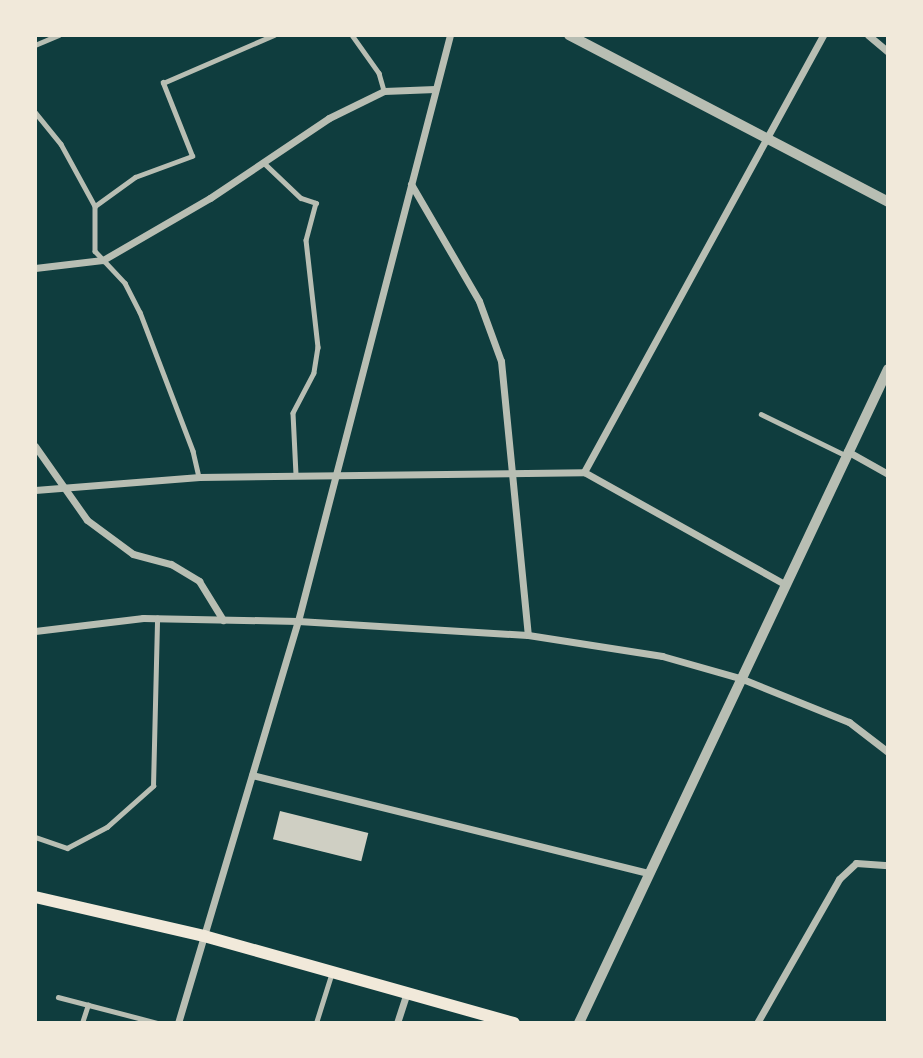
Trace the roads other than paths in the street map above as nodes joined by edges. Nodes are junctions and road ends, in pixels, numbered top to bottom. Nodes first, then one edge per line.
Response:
1 (59, 35) edge
2 (274, 35) edge
3 (352, 35) edge
4 (450, 35) edge
5 (569, 35) edge
6 (823, 35) edge
7 (868, 35) edge
8 (35, 45) edge
9 (888, 52) edge
10 (435, 89) junction
11 (384, 91) junction
12 (35, 112) edge
13 (769, 141) junction
14 (263, 162) junction
15 (411, 184) junction
16 (888, 202) edge
17 (95, 206) junction
18 (103, 260) junction
19 (35, 268) edge
20 (888, 369) edge
21 (761, 414) dead end
22 (35, 446) edge
23 (846, 453) junction
24 (514, 471) junction
25 (584, 472) junction
26 (888, 474) edge
27 (296, 475) junction
28 (333, 475) junction
29 (199, 477) junction
30 (66, 489) junction
31 (35, 490) edge
32 (783, 584) junction
33 (157, 618) junction
34 (223, 620) junction
35 (298, 621) junction
36 (35, 631) edge
37 (528, 635) junction
38 (740, 678) junction
39 (888, 752) edge
40 (252, 775) junction
41 (35, 837) edge
42 (888, 865) edge
43 (649, 873) junction
44 (35, 897) edge
45 (204, 936) junction
46 (331, 975) junction
47 (406, 995) junction
48 (58, 997) dead end
49 (88, 1005) junction
50 (82, 1023) edge
51 (158, 1023) edge
52 (178, 1023) edge
53 (316, 1023) edge
54 (397, 1023) edge
55 (514, 1023) edge
56 (579, 1023) edge
57 (757, 1023) edge

1 - 8 lane
2 - 17 lane
3 - 11 lane
4 - 10 street
5 - 13 street
6 - 13 street
7 - 9 street
10 - 11 street
10 - 15 street
11 - 14 street
12 - 17 lane
13 - 16 street
13 - 25 street
14 - 18 street
14 - 27 lane
15 - 24 street
15 - 28 street
17 - 18 lane
18 - 19 street
18 - 29 lane
20 - 23 street
21 - 23 lane
22 - 30 street
23 - 26 street
23 - 32 street
24 - 25 street
24 - 28 street
24 - 37 street
25 - 32 street
27 - 28 street
27 - 29 street
28 - 35 street
29 - 30 street
30 - 31 street
30 - 34 street
32 - 38 street
33 - 34 street
33 - 36 street
33 - 41 lane
34 - 35 street
35 - 37 street
35 - 40 street
37 - 38 street
38 - 39 street
38 - 43 street
40 - 43 street
40 - 45 street
42 - 57 street
43 - 56 street
44 - 45 main road
45 - 46 main road
45 - 52 street
46 - 47 main road
46 - 53 lane
47 - 54 street
47 - 55 main road
48 - 49 lane
49 - 50 lane
49 - 51 lane

